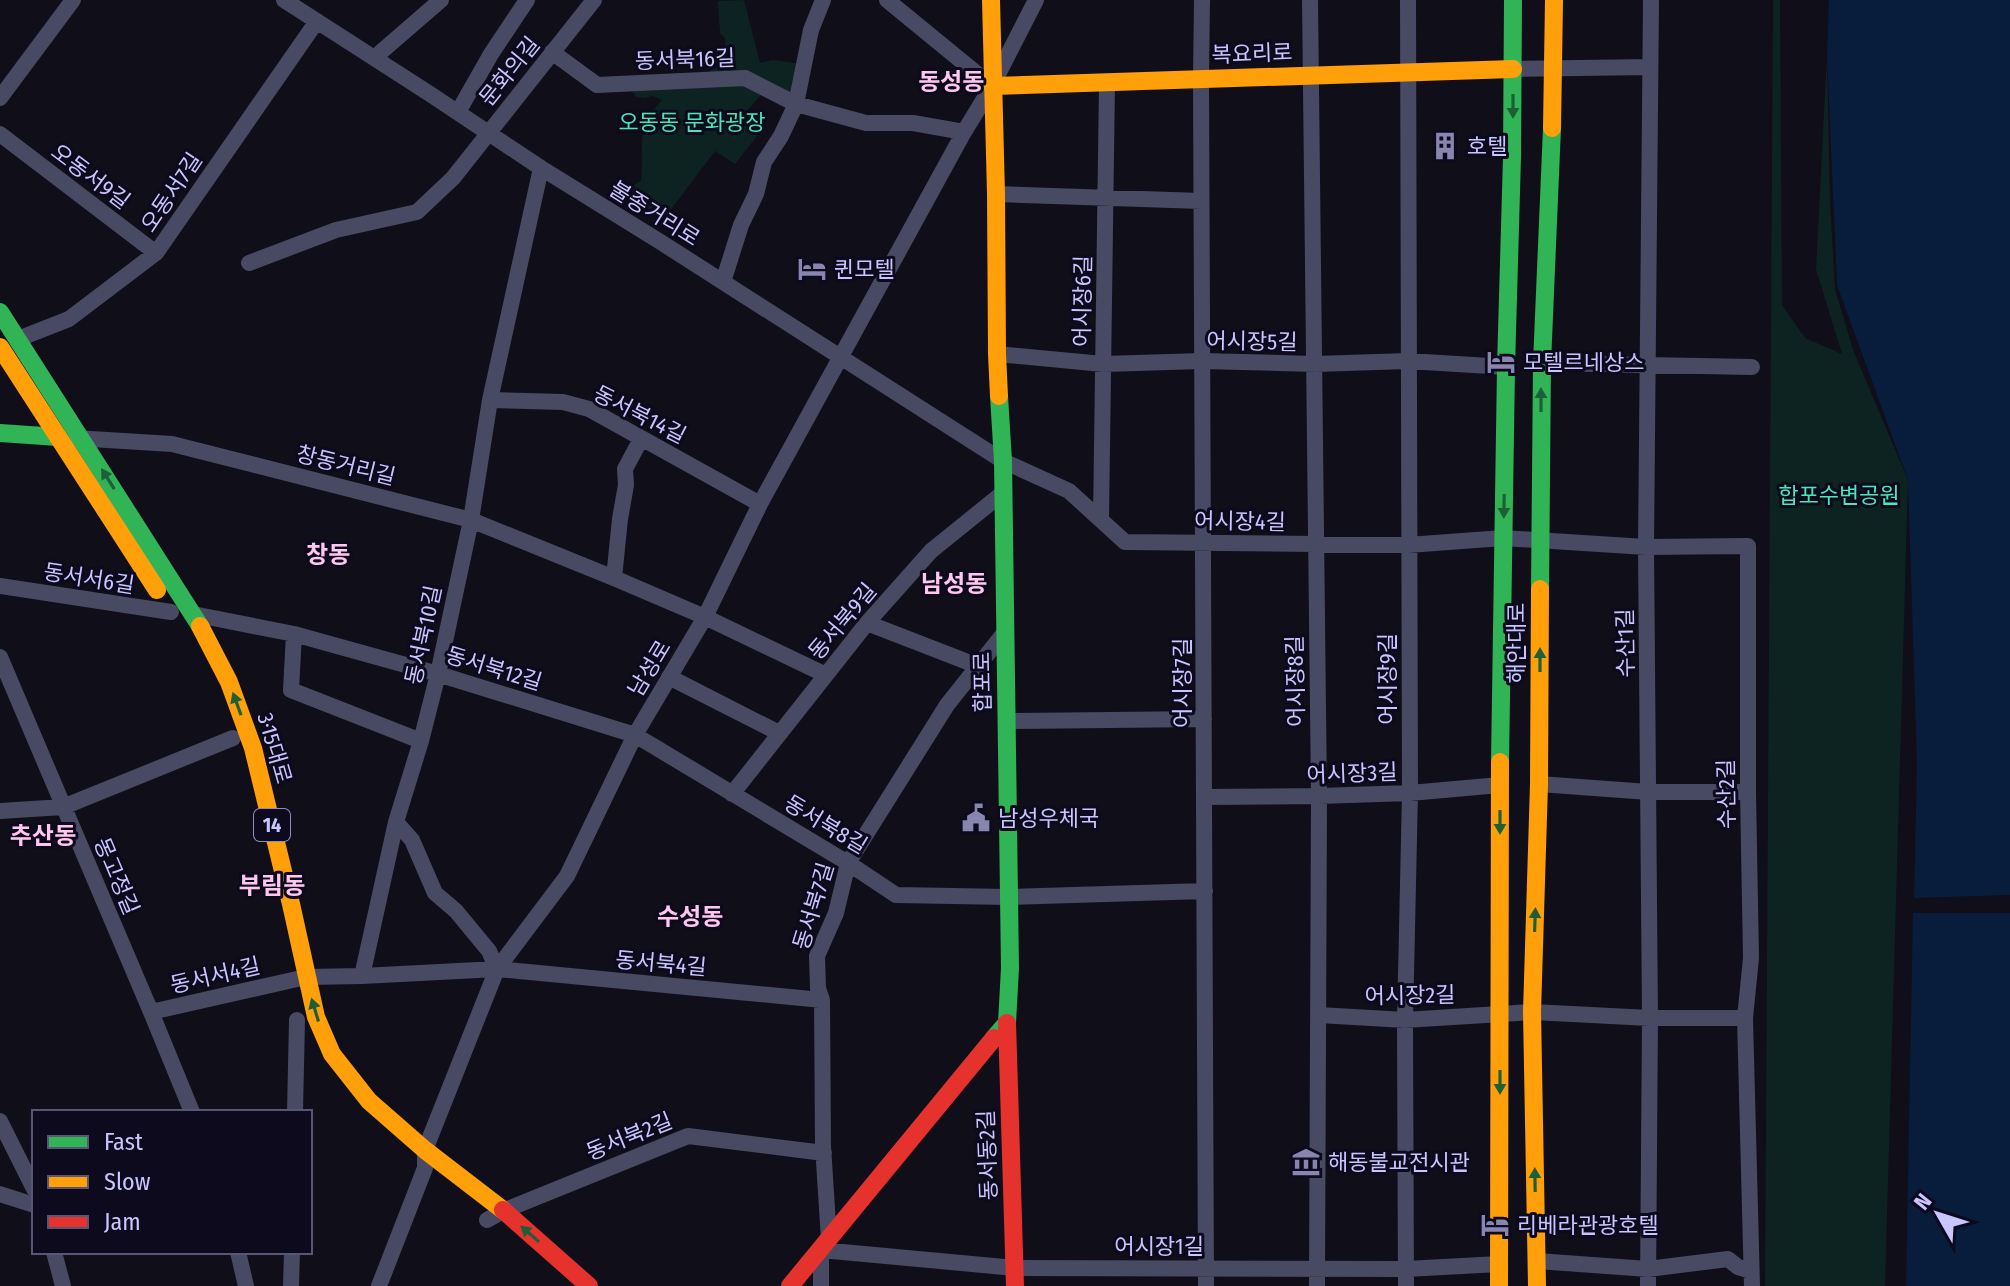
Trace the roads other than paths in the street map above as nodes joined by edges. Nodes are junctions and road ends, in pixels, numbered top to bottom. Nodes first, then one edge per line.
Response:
1 (73, 0) edge
2 (284, 0) edge
3 (441, 0) edge
4 (527, 0) edge
5 (594, 0) edge
6 (823, 0) edge
7 (887, 0) edge
8 (991, 0) edge
9 (1036, 0) edge
10 (1202, 0) edge
11 (1310, 0) edge
12 (1408, 0) edge
13 (1513, 0) edge
14 (1554, 0) edge
15 (1651, 0) edge
16 (317, 21) junction
17 (552, 52) junction
18 (374, 58) junction
19 (1650, 67) junction
20 (1513, 69) junction
21 (1554, 69) junction
22 (1408, 72) junction
23 (1311, 76) junction
24 (1201, 79) junction
25 (1107, 82) junction
26 (992, 86) junction
27 (0, 98) edge
28 (796, 104) junction
29 (458, 112) junction
30 (488, 132) junction
31 (964, 132) junction
32 (0, 134) edge
33 (541, 168) junction
34 (996, 194) junction
35 (1105, 199) junction
36 (1201, 201) junction
37 (156, 253) junction
38 (249, 263) dead end
39 (723, 282) junction
40 (0, 312) edge
41 (18, 339) junction
42 (0, 347) edge
43 (997, 354) junction
44 (841, 357) junction
45 (1202, 361) junction
46 (1408, 361) junction
47 (1542, 363) junction
48 (1103, 364) junction
49 (1315, 364) junction
50 (1647, 364) junction
51 (1506, 367) junction
52 (1752, 367) dead end
53 (490, 400) junction
54 (0, 433) edge
55 (58, 437) junction
56 (82, 439) junction
57 (641, 439) junction
58 (1003, 461) junction
59 (1004, 492) junction
60 (760, 504) junction
61 (471, 520) junction
62 (1101, 520) junction
63 (1503, 538) junction
64 (1540, 540) junction
65 (1203, 543) junction
66 (1315, 544) junction
67 (1408, 545) junction
68 (1646, 547) junction
69 (614, 578) junction
70 (0, 586) edge
71 (181, 617) junction
72 (705, 617) junction
73 (867, 623) junction
74 (1005, 632) junction
75 (294, 634) junction
76 (193, 650) dead end
77 (0, 657) edge
78 (978, 666) junction
79 (438, 674) junction
80 (826, 675) junction
81 (669, 677) junction
82 (5, 680) edge
83 (1204, 719) junction
84 (1007, 721) junction
85 (779, 733) junction
86 (635, 735) junction
87 (233, 738) junction
88 (421, 741) junction
89 (1539, 784) junction
90 (1500, 785) junction
91 (1649, 792) junction
92 (1748, 792) junction
93 (1410, 793) junction
94 (732, 794) junction
95 (1319, 796) junction
96 (1204, 797) junction
97 (63, 807) junction
98 (0, 811) edge
99 (396, 822) junction
100 (848, 863) junction
101 (1205, 891) junction
102 (1009, 897) junction
103 (497, 969) junction
104 (362, 976) junction
105 (296, 995) junction
106 (822, 1000) junction
107 (151, 1012) junction
108 (1532, 1012) junction
109 (1501, 1014) junction
110 (1319, 1015) junction
111 (1650, 1018) junction
112 (1745, 1018) junction
113 (1405, 1020) junction
114 (1007, 1023) junction
115 (191, 1110) edge
116 (295, 1110) edge
117 (0, 1121) edge
118 (824, 1153) junction
119 (425, 1159) junction
120 (32, 1185) edge
121 (0, 1194) edge
122 (32, 1204) edge
123 (495, 1216) junction
124 (825, 1245) junction
125 (55, 1254) edge
126 (238, 1254) edge
127 (292, 1254) edge
128 (1537, 1261) junction
129 (1499, 1264) junction
130 (1206, 1269) junction
131 (1317, 1269) junction
132 (1406, 1269) junction
133 (1015, 1277) edge
134 (1648, 1278) edge
135 (1752, 1278) edge
136 (63, 1286) edge
137 (246, 1286) edge
138 (291, 1286) edge
139 (379, 1286) edge
140 (565, 1286) edge
141 (589, 1286) edge
142 (790, 1286) edge
143 (821, 1286) edge
144 (1206, 1286) edge
145 (1317, 1286) edge
146 (1406, 1286) edge
147 (1499, 1286) edge
148 (1537, 1286) edge

1 - 27 street
2 - 16 street, 불종거리로
3 - 18 street
4 - 29 street
5 - 17 street, 문화의길
6 - 28 street
7 - 26 street
8 - 26 main road, 합포로
9 - 26 street, 남성로
10 - 24 street, 어시장7길
11 - 23 street, 어시장8길
12 - 22 street, 어시장9길
13 - 20 main road, 해안대로
14 - 21 main road, 해안대로
15 - 19 street, 수산1길
16 - 18 street, 불종거리로
16 - 37 street, 오동서7길
17 - 28 street, 동서북16길
17 - 30 street, 문화의길
18 - 29 street, 불종거리로
19 - 21 street
19 - 50 street, 수산1길
20 - 21 street
20 - 22 main road, 복요리로
20 -> 51 main road, 해안대로
21 - 47 main road, 해안대로
22 - 23 main road, 복요리로
22 - 46 street, 어시장9길
23 - 24 main road, 복요리로
23 - 49 street, 어시장8길
24 - 25 main road, 복요리로
24 - 36 street, 어시장7길
25 - 26 main road, 복요리로
25 - 35 street, 어시장6길
26 - 31 street, 남성로
26 - 34 main road, 합포로
28 - 31 street, 동서북16길
28 - 39 street
29 - 30 street, 불종거리로
30 - 33 street, 불종거리로
30 - 38 street, 문화의길
31 - 44 street, 남성로
32 - 37 street, 오동서9길
33 - 39 street, 불종거리로
33 - 53 street, 동서북10길
34 - 35 street
34 - 43 main road, 합포로
35 - 36 street
35 - 48 street, 어시장6길
36 - 45 street, 어시장7길
37 - 41 street, 오동서7길
39 - 44 street, 불종거리로
40 - 41 main road, 3·15대로 / 14
41 - 56 main road, 3·15대로 / 14
42 - 55 main road, 3·15대로 / 14
43 - 48 street, 어시장5길
43 - 58 main road, 합포로
44 - 58 street, 불종거리로
44 - 60 street, 남성로
45 - 48 street, 어시장5길
45 - 49 street, 어시장5길
45 - 65 street, 어시장7길
46 - 49 street, 어시장5길
46 - 51 street, 어시장5길
46 - 67 street, 어시장9길
47 - 50 street
64 -> 47 main road, 해안대로
48 - 62 street, 어시장6길
49 - 66 street, 어시장8길
50 - 52 street
50 - 68 street, 수산1길
51 -> 63 main road, 해안대로
53 - 57 street, 동서북14길
53 - 61 street, 동서북10길
54 - 55 main road
55 - 56 street, 창동거리길
55 - 71 main road, 3·15대로 / 14
56 - 61 street, 창동거리길
71 -> 56 main road, 3·15대로 / 14
57 - 60 street, 동서북14길
57 - 69 street
58 - 59 main road, 합포로
58 - 62 street, 어시장4길
59 - 73 street, 동서북9길
59 - 74 main road, 합포로
60 - 72 street, 남성로
61 - 69 street, 창동거리길
61 - 79 street, 동서북10길
62 - 65 street, 어시장4길
63 - 64 street, 수산2길
63 - 67 street, 어시장4길
63 - 90 main road, 해안대로
64 - 68 street, 수산2길
89 -> 64 main road, 해안대로
65 - 66 street, 어시장4길
65 - 83 street, 어시장7길
66 - 67 street, 어시장4길
66 - 95 street, 어시장8길
67 - 93 street, 어시장9길
68 - 91 street, 수산1길
68 - 92 street, 수산2길
69 - 72 street, 창동거리길
70 - 71 street, 동서서6길
71 - 75 street, 동서북12길
105 -> 71 main road, 3·15대로 / 14
72 - 80 street, 창동거리길
72 - 81 street, 남성로
73 - 78 street
73 - 80 street, 동서북9길
74 - 78 street, 동서북7길
74 - 84 main road, 합포로
75 - 79 street, 동서북12길
75 - 88 street
76 - 87 main road, 3·15대로 / 14
77 - 82 street, 몽고정길
78 - 100 street, 동서북7길
79 - 86 street, 동서북12길
79 - 88 street, 동서북10길
80 - 85 street, 동서북9길
81 - 85 street
81 - 86 street, 남성로
82 - 97 street, 몽고정길
83 - 84 street
83 - 96 street, 어시장7길
84 - 102 main road, 합포로
85 - 94 street, 동서북9길
86 - 94 street, 동서북8길
86 - 103 street, 남성로
87 - 97 street
87 - 105 main road, 3·15대로 / 14
88 - 99 street, 동서북10길
89 - 91 street
108 -> 89 main road, 해안대로
90 - 93 street, 어시장3길
90 -> 109 main road, 해안대로
91 - 92 street
91 - 111 street, 수산1길
92 - 112 street, 수산2길
93 - 95 street, 어시장3길
93 - 113 street, 어시장9길
94 - 100 street, 동서북8길
95 - 96 street, 어시장3길
95 - 110 street, 어시장8길
96 - 101 street, 어시장7길
97 - 98 street
97 - 107 street, 몽고정길
99 - 103 street
99 - 104 street, 동서북10길
100 - 102 street, 동서북8길
100 - 106 street, 동서북7길
101 - 102 street, 동서북8길
101 - 130 street, 어시장7길
102 - 114 main road, 합포로
103 - 104 street
103 - 106 street, 동서북4길
103 - 119 street, 남성로
104 - 105 street, 동서서4길
105 - 107 street, 동서서4길
105 - 116 street
119 -> 105 main road, 3·15대로 / 14
105 - 119 main road, 3·15대로 / 14
106 - 118 street, 동서북7길
107 - 115 street, 몽고정길
108 - 109 street, 어시장2길
108 - 111 street, 어시장2길
128 -> 108 main road, 해안대로
109 - 113 street, 어시장2길
109 -> 129 main road, 해안대로
110 - 113 street, 어시장2길
110 - 131 street, 어시장8길
111 - 112 street, 어시장2길
111 - 134 street, 수산1길
112 - 135 street, 수산2길
113 - 132 street, 어시장9길
114 - 124 main road
114 - 133 main road, 동서동2길
117 - 120 street
118 - 123 street, 동서북2길
118 - 124 street, 동서북7길
119 - 123 main road, 3·15대로 / 14
119 - 139 street, 남성로
121 - 122 street
123 - 140 main road, 3·15대로 / 14
141 -> 123 main road, 3·15대로 / 14
124 - 133 street, 어시장1길
124 - 142 main road
124 - 143 street, 동서북7길
125 - 136 street
126 - 137 street
127 - 138 street
128 - 134 street
128 - 148 main road, 해안대로
129 - 132 street, 어시장1길
129 - 147 main road, 해안대로
130 - 131 street, 어시장1길
130 - 133 street, 어시장1길
130 - 144 street, 어시장7길
131 - 132 street, 어시장1길
131 - 145 street, 어시장8길
132 - 146 street, 어시장9길
134 - 135 street

